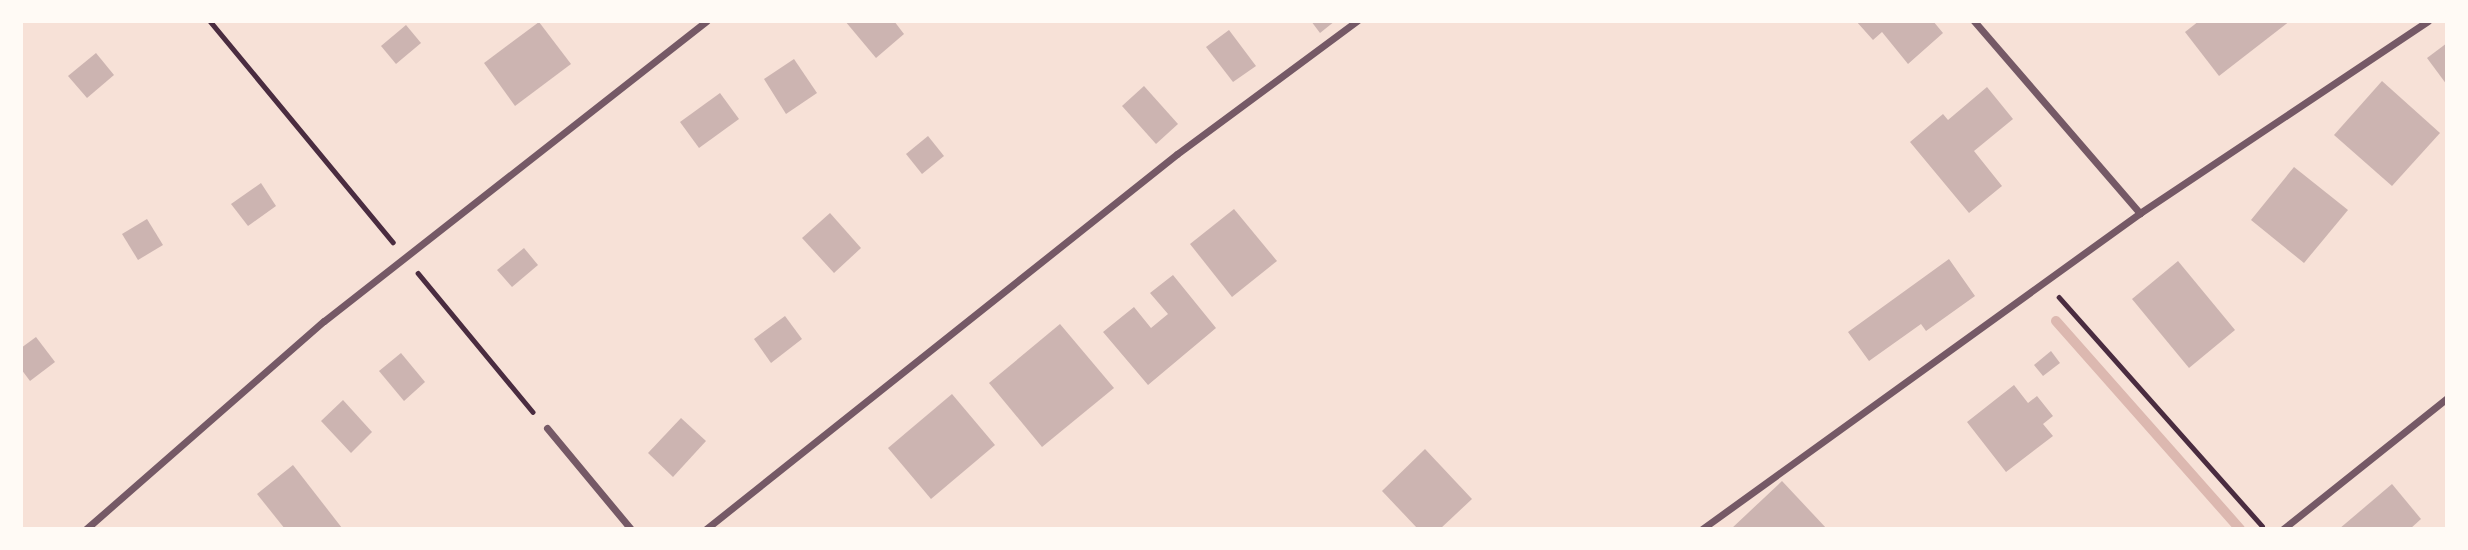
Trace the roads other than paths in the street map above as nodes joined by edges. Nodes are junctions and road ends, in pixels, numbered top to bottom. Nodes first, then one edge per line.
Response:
1 (706, 21) edge
2 (1357, 21) edge
3 (1974, 21) edge
4 (2428, 21) edge
5 (2140, 213) junction
6 (2447, 398) edge
7 (547, 428) road end
8 (86, 529) edge
9 (631, 529) edge
10 (706, 529) edge
11 (1702, 529) edge
12 (2283, 529) edge

1 - 8 street
2 - 10 street
3 - 5 street
4 - 5 street
5 - 11 street
6 - 12 street
7 - 9 street

